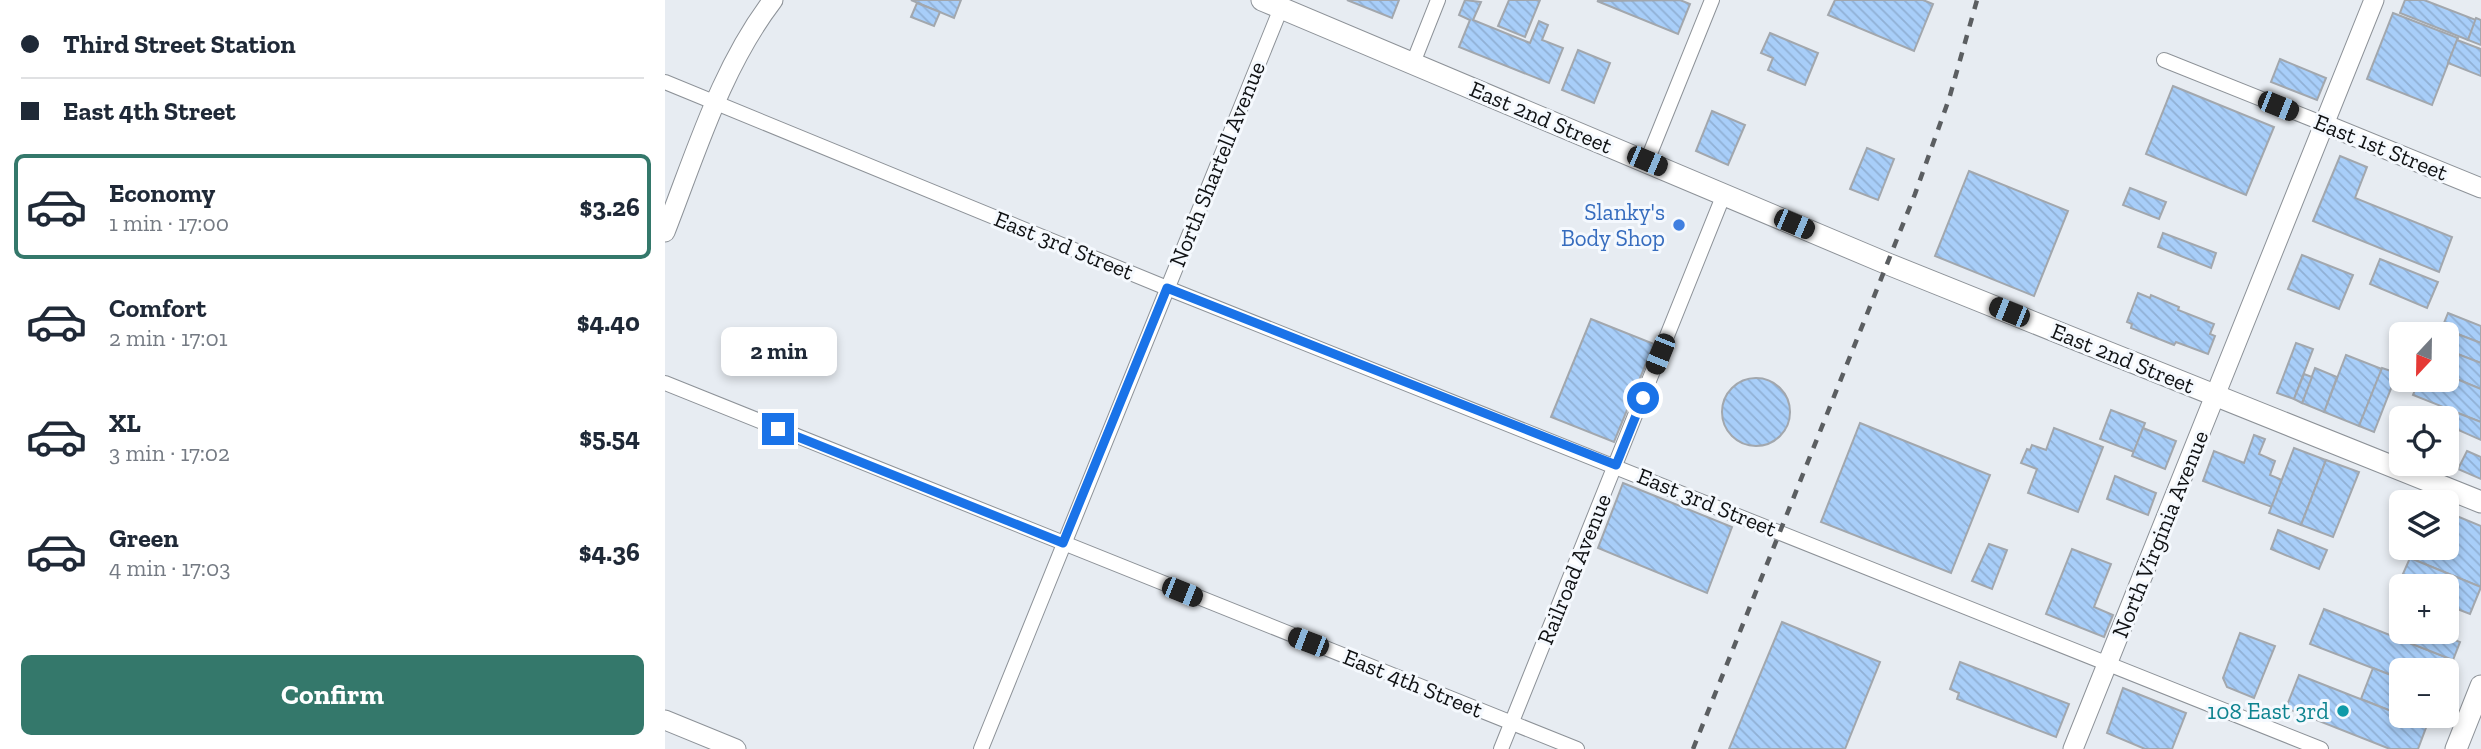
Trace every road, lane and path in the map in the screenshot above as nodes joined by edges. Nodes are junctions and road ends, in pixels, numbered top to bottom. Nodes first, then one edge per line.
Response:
1 (773, 0) edge
2 (1438, 0) edge
3 (1712, 0) edge
4 (2374, 0) edge
5 (1271, 4) edge
6 (2164, 60) dead end
7 (1413, 64) junction
8 (665, 82) edge
9 (716, 102) junction
10 (2324, 124) junction
11 (1647, 161) junction
12 (2481, 188) edge
13 (1724, 194) junction
14 (665, 232) edge
15 (1167, 288) junction
16 (665, 383) edge
17 (2216, 395) junction
18 (1616, 465) junction
19 (2481, 502) edge
20 (1063, 543) junction
21 (2108, 663) junction
22 (2481, 686) edge
23 (665, 720) edge
24 (1512, 723) junction
25 (736, 749) edge
26 (981, 749) edge
27 (1501, 749) edge
28 (1577, 749) edge
29 (2073, 749) edge
30 (2321, 749) edge
31 (2456, 749) edge

1 - 9 street
2 - 7 street
3 - 11 street
4 - 10 street, North Virginia Avenue
5 - 7 main road, East 2nd Street
5 - 15 street, North Shartell Avenue
6 - 10 street, East 1st Street
7 - 11 main road, East 2nd Street
8 - 9 street, East 3rd Street
9 - 14 street
9 - 15 street, East 3rd Street
10 - 12 street, East 1st Street
10 - 17 street, North Virginia Avenue
11 - 13 main road, East 2nd Street
13 - 17 main road, East 2nd Street
13 - 18 street, Railroad Avenue
15 - 18 street, East 3rd Street
15 - 20 street, North Shartell Avenue
16 - 20 street, East 4th Street
17 - 19 main road, East 2nd Street
17 - 21 street, North Virginia Avenue
18 - 21 street, East 3rd Street
18 - 24 street, Railroad Avenue
20 - 24 street, East 4th Street
20 - 26 street, North Shartell Avenue
21 - 29 street, North Virginia Avenue
21 - 30 street, East 3rd Street
22 - 31 main road
23 - 25 street
24 - 27 street, Railroad Avenue
24 - 28 street, East 4th Street

